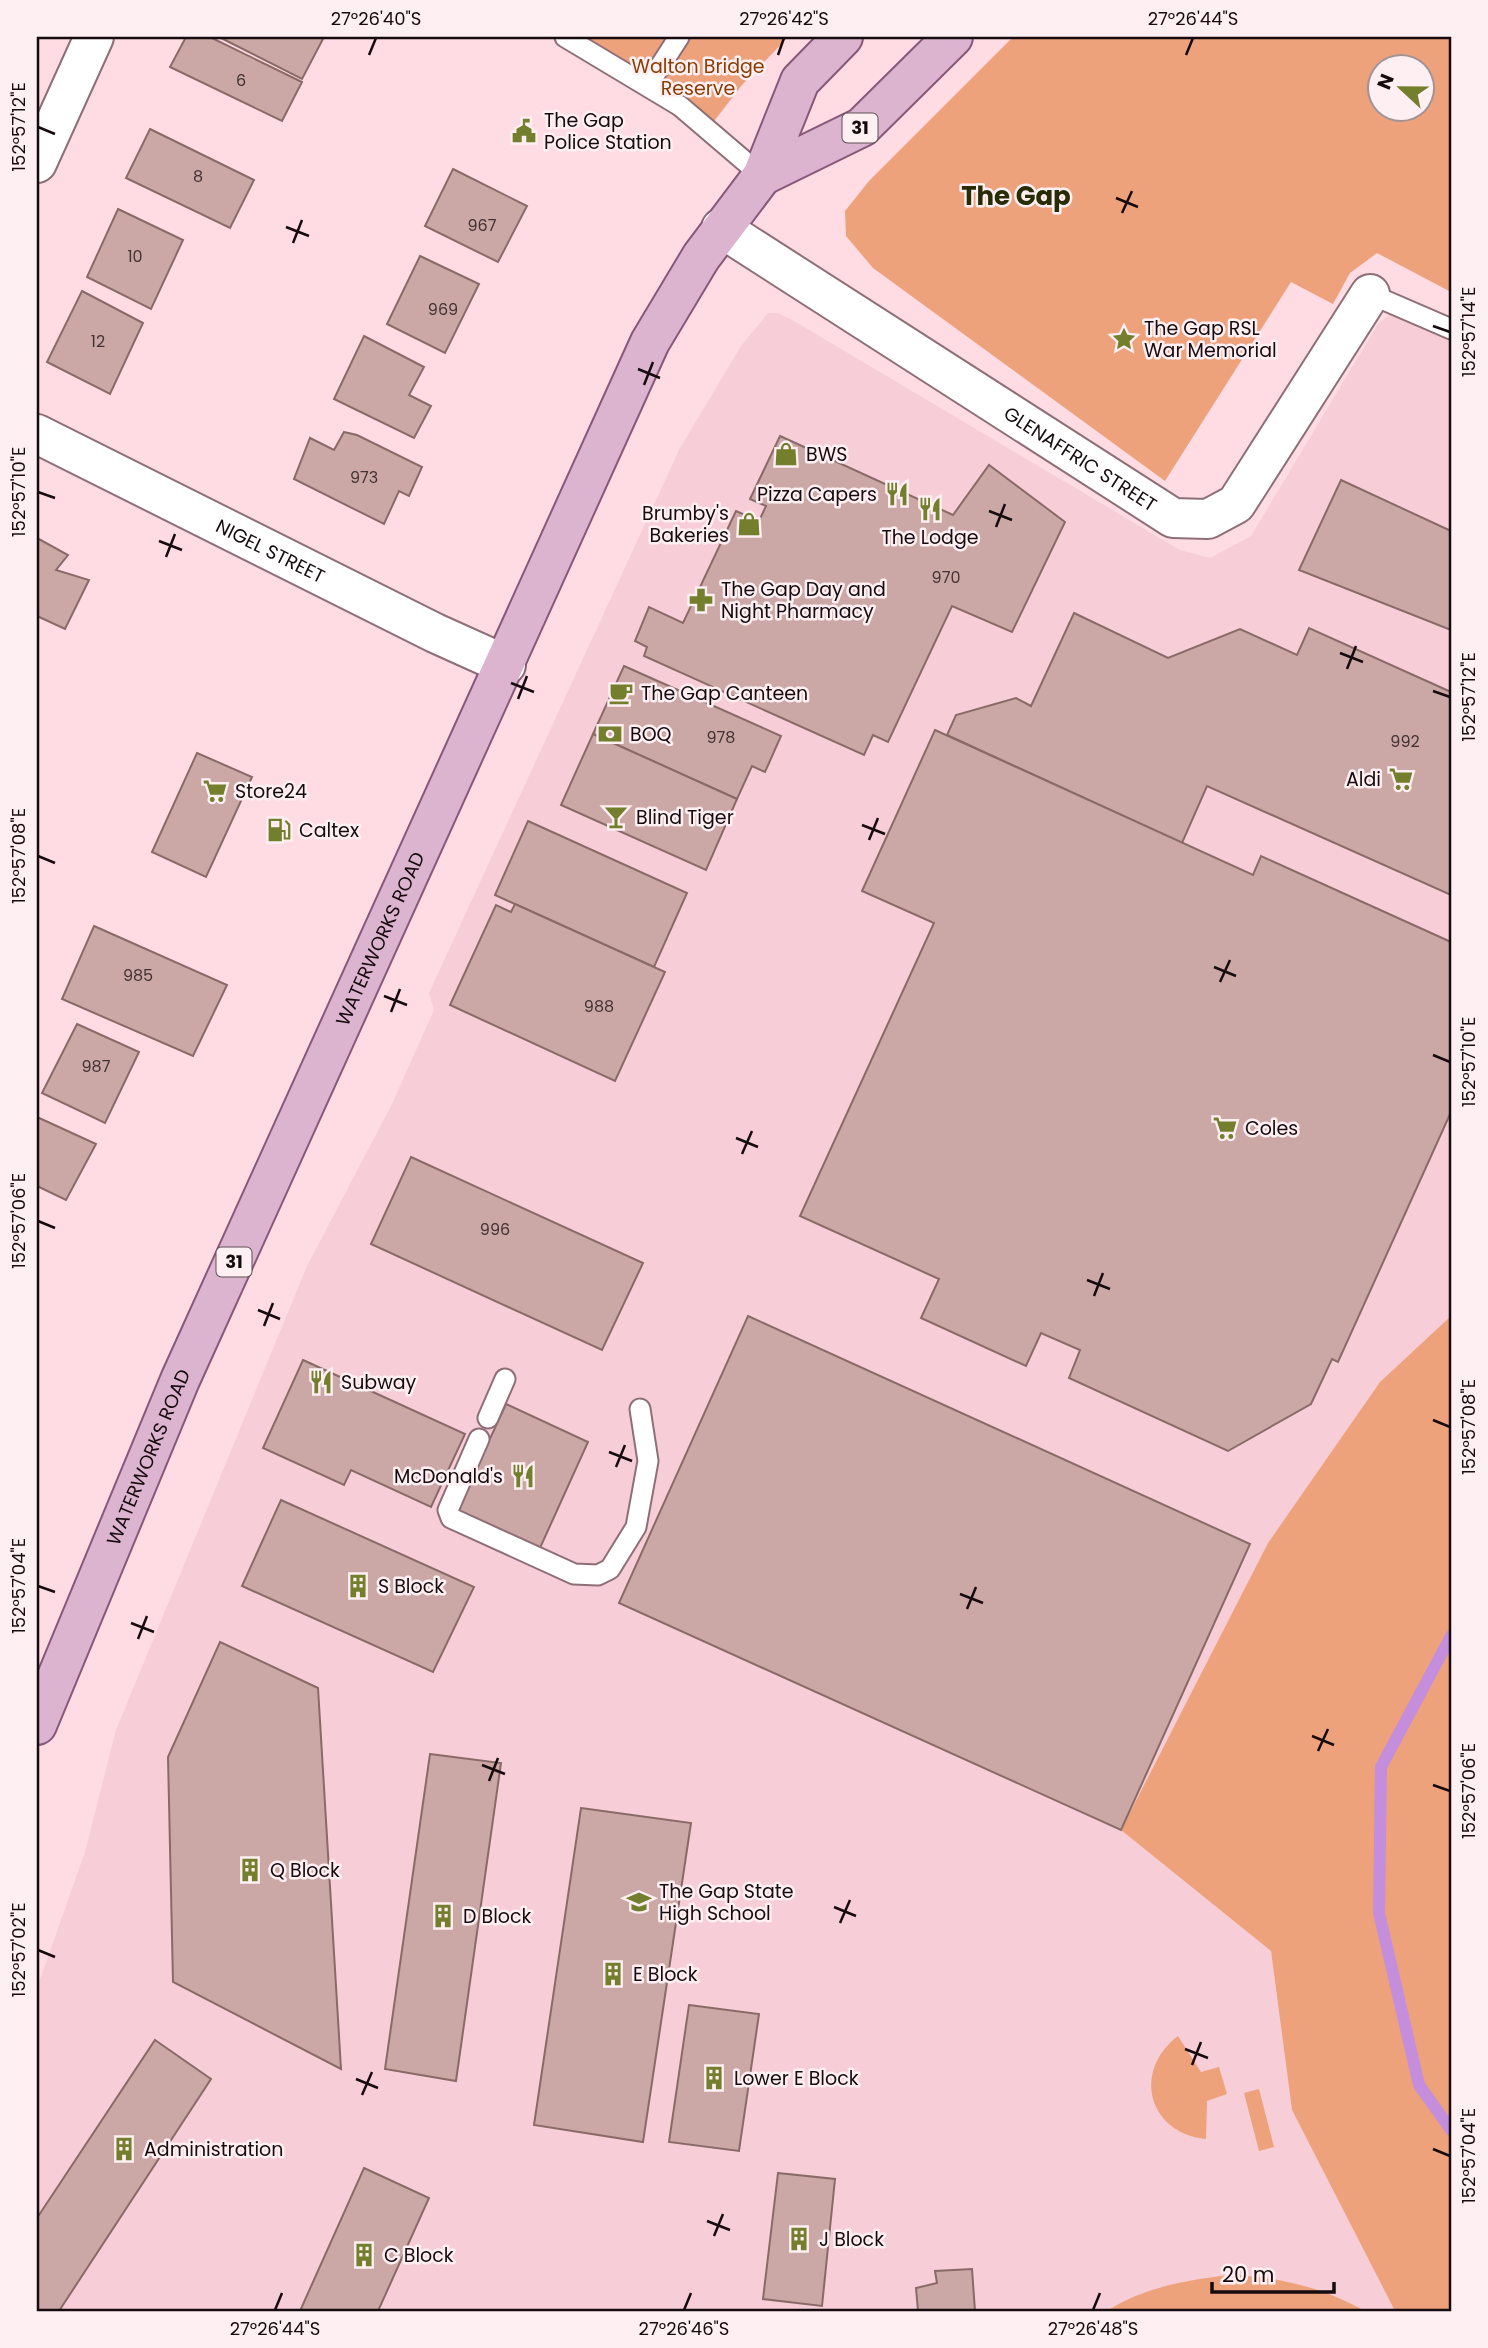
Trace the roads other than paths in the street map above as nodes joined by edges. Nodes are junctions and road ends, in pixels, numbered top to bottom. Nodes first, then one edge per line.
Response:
1 (94, 37) edge
2 (565, 37) edge
3 (679, 37) edge
4 (843, 37) edge
5 (953, 37) edge
6 (648, 85) junction
7 (37, 163) edge
8 (762, 176) junction
9 (721, 228) junction
10 (1370, 294) joint
11 (1451, 329) edge
12 (37, 434) edge
13 (506, 665) junction
14 (505, 1379) dead end
15 (640, 1409) dead end
16 (488, 1418) dead end
17 (479, 1439) dead end
18 (37, 1724) edge

1 - 7 street
2 - 6 lane
3 - 6 lane
4 - 8 main road, WATERWORKS ROAD / 31
5 - 8 main road, WATERWORKS ROAD / 31
6 - 8 lane
8 - 9 main road, WATERWORKS ROAD / 31
9 - 10 street, GLENAFFRIC STREET
9 - 13 main road, WATERWORKS ROAD / 31
10 - 11 lane
12 - 13 street, NIGEL STREET
13 - 18 main road, WATERWORKS ROAD / 31
14 - 16 lane
15 - 17 lane

